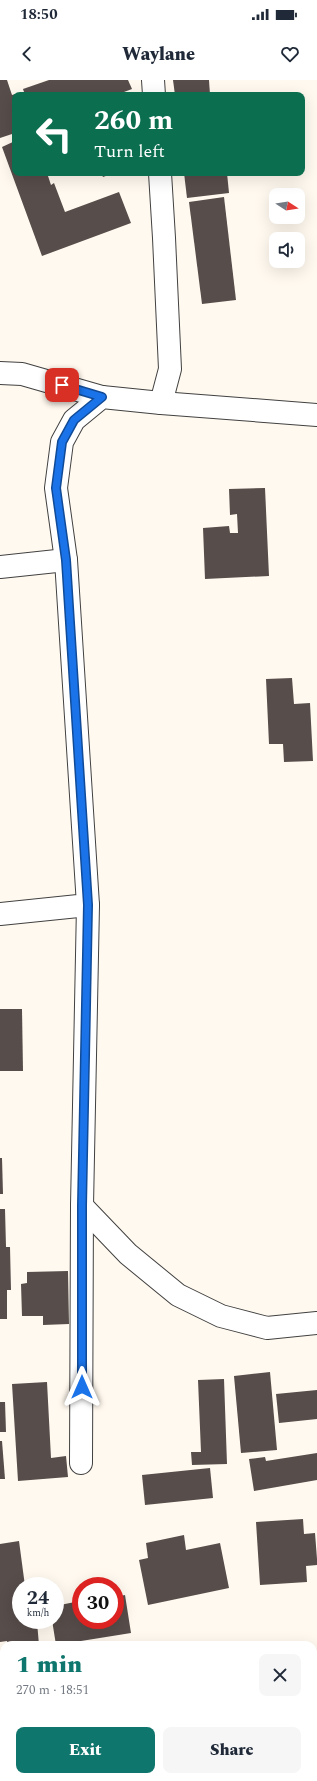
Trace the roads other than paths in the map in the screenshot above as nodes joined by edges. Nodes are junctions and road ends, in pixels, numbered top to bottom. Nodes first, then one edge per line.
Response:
1 (153, 80) edge
2 (154, 92) edge
3 (160, 176) edge
4 (0, 373) edge
5 (102, 397) junction
6 (161, 403) junction
7 (317, 414) edge
8 (66, 560) junction
9 (0, 567) edge
10 (88, 905) junction
11 (0, 914) edge
12 (82, 1206) junction
13 (317, 1323) edge
14 (81, 1463) dead end

1 - 2 street
3 - 6 street
4 - 5 street
5 - 6 street
5 - 8 street
6 - 7 street
8 - 9 street
8 - 10 street
10 - 11 street
10 - 12 street
12 - 13 street
12 - 14 street

